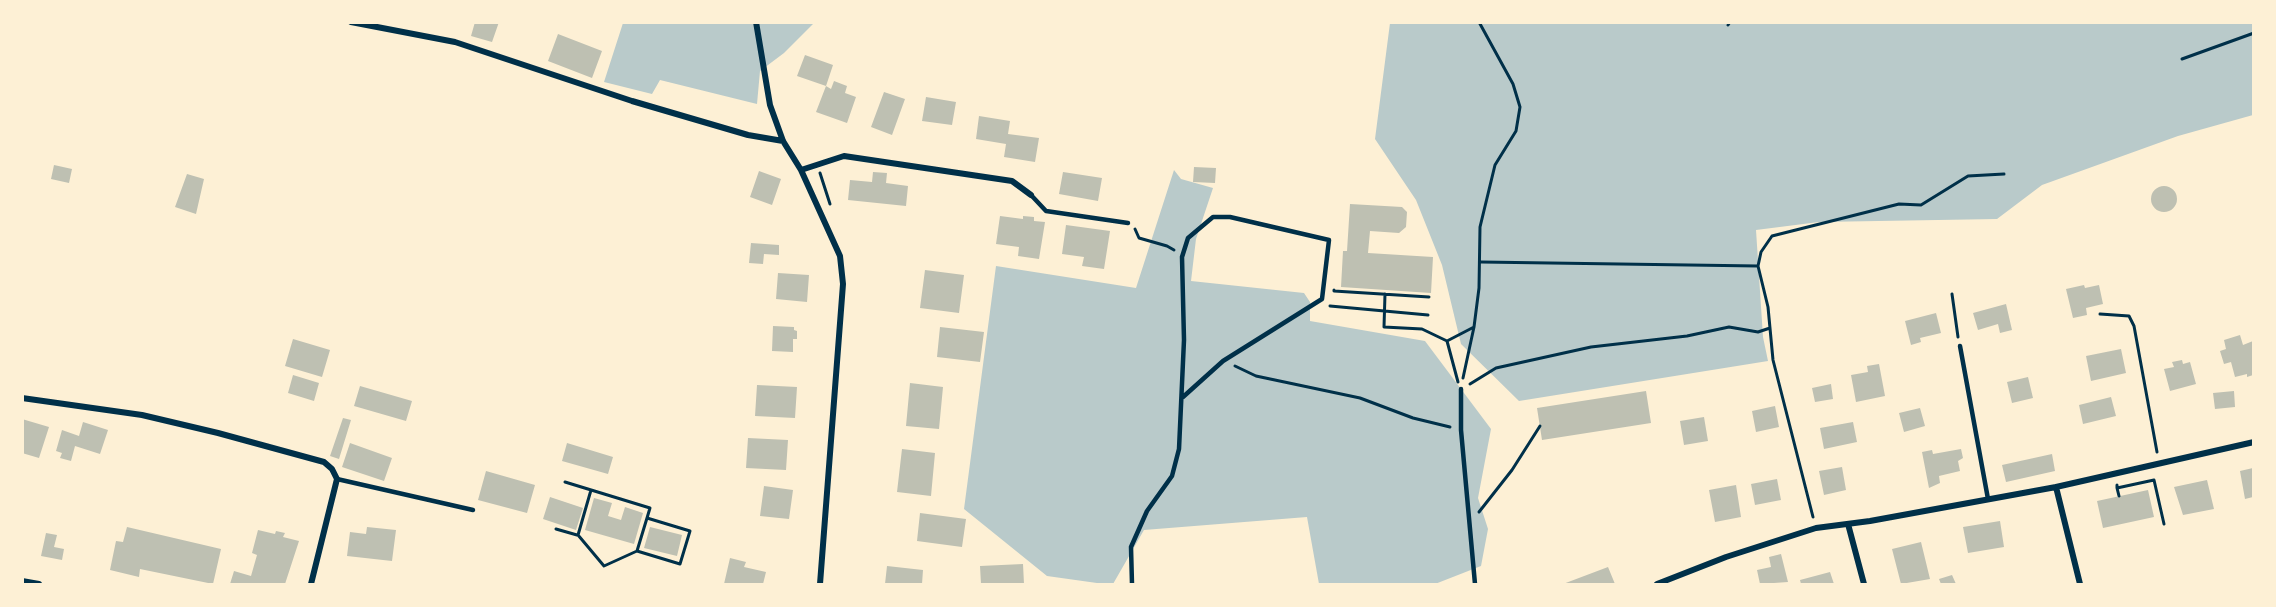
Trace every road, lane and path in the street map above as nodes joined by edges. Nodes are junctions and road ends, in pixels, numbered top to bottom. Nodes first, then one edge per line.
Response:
1 (351, 22) edge
2 (756, 22) edge
3 (1479, 22) edge
4 (2253, 33) edge
5 (2182, 59) dead end
6 (783, 141) junction
7 (801, 170) junction
8 (2004, 174) dead end
9 (1031, 195) joint
10 (1128, 223) joint
11 (1182, 257) junction
12 (1481, 262) junction
13 (1758, 266) junction
14 (1326, 270) junction
15 (1385, 294) junction
16 (1952, 294) dead end
17 (1430, 297) dead end
18 (1322, 299) junction
19 (1383, 311) junction
20 (2100, 314) dead end
21 (1428, 315) dead end
22 (1474, 327) junction
23 (1770, 328) junction
24 (1447, 341) junction
25 (1960, 346) joint
26 (1223, 361) junction
27 (1461, 389) junction
28 (1183, 397) junction
29 (22, 398) edge
30 (1540, 426) dead end
31 (1461, 430) junction
32 (2253, 442) edge
33 (2159, 464) junction
34 (2114, 474) junction
35 (337, 479) junction
36 (566, 482) dead end
37 (2056, 487) junction
38 (2117, 488) junction
39 (591, 490) junction
40 (2119, 496) dead end
41 (1988, 499) junction
42 (473, 510) dead end
43 (647, 518) junction
44 (1848, 524) junction
45 (2164, 524) dead end
46 (1469, 525) junction
47 (1816, 528) junction
48 (556, 529) dead end
49 (578, 536) junction
50 (637, 551) junction
51 (22, 581) edge
52 (39, 585) edge
53 (311, 585) edge
54 (820, 585) edge
55 (1132, 585) edge
56 (1475, 585) edge
57 (1658, 585) edge
58 (1864, 585) edge
59 (2080, 585) edge

1 - 6 street
2 - 6 street
3 - 12 path
4 - 5 path
6 - 7 street
7 - 9 street
7 - 54 street
8 - 13 path
9 - 10 lane
10 - 11 path
11 - 14 lane
11 - 28 lane
12 - 13 path
12 - 22 path
13 - 23 path
14 - 15 path
14 - 18 lane
15 - 17 path
15 - 19 path
16 - 25 path
18 - 19 path
18 - 26 lane
19 - 21 path
19 - 24 path
20 - 33 path
22 - 24 path
22 - 27 path
23 - 27 path
23 - 47 path
24 - 27 path
25 - 41 lane
26 - 28 lane
26 - 31 path
27 - 31 lane
28 - 55 lane
29 - 35 street
30 - 46 path
31 - 46 lane
32 - 33 street
33 - 34 street
34 - 37 street
34 - 38 path
35 - 42 lane
35 - 53 street
36 - 39 path
37 - 41 street
37 - 59 street
38 - 40 path
38 - 45 path
39 - 43 path
39 - 49 path
41 - 44 street
43 - 50 path
43 - 50 path
44 - 47 street
44 - 58 street
46 - 56 lane
47 - 57 street
48 - 49 path
49 - 50 path
51 - 52 street

